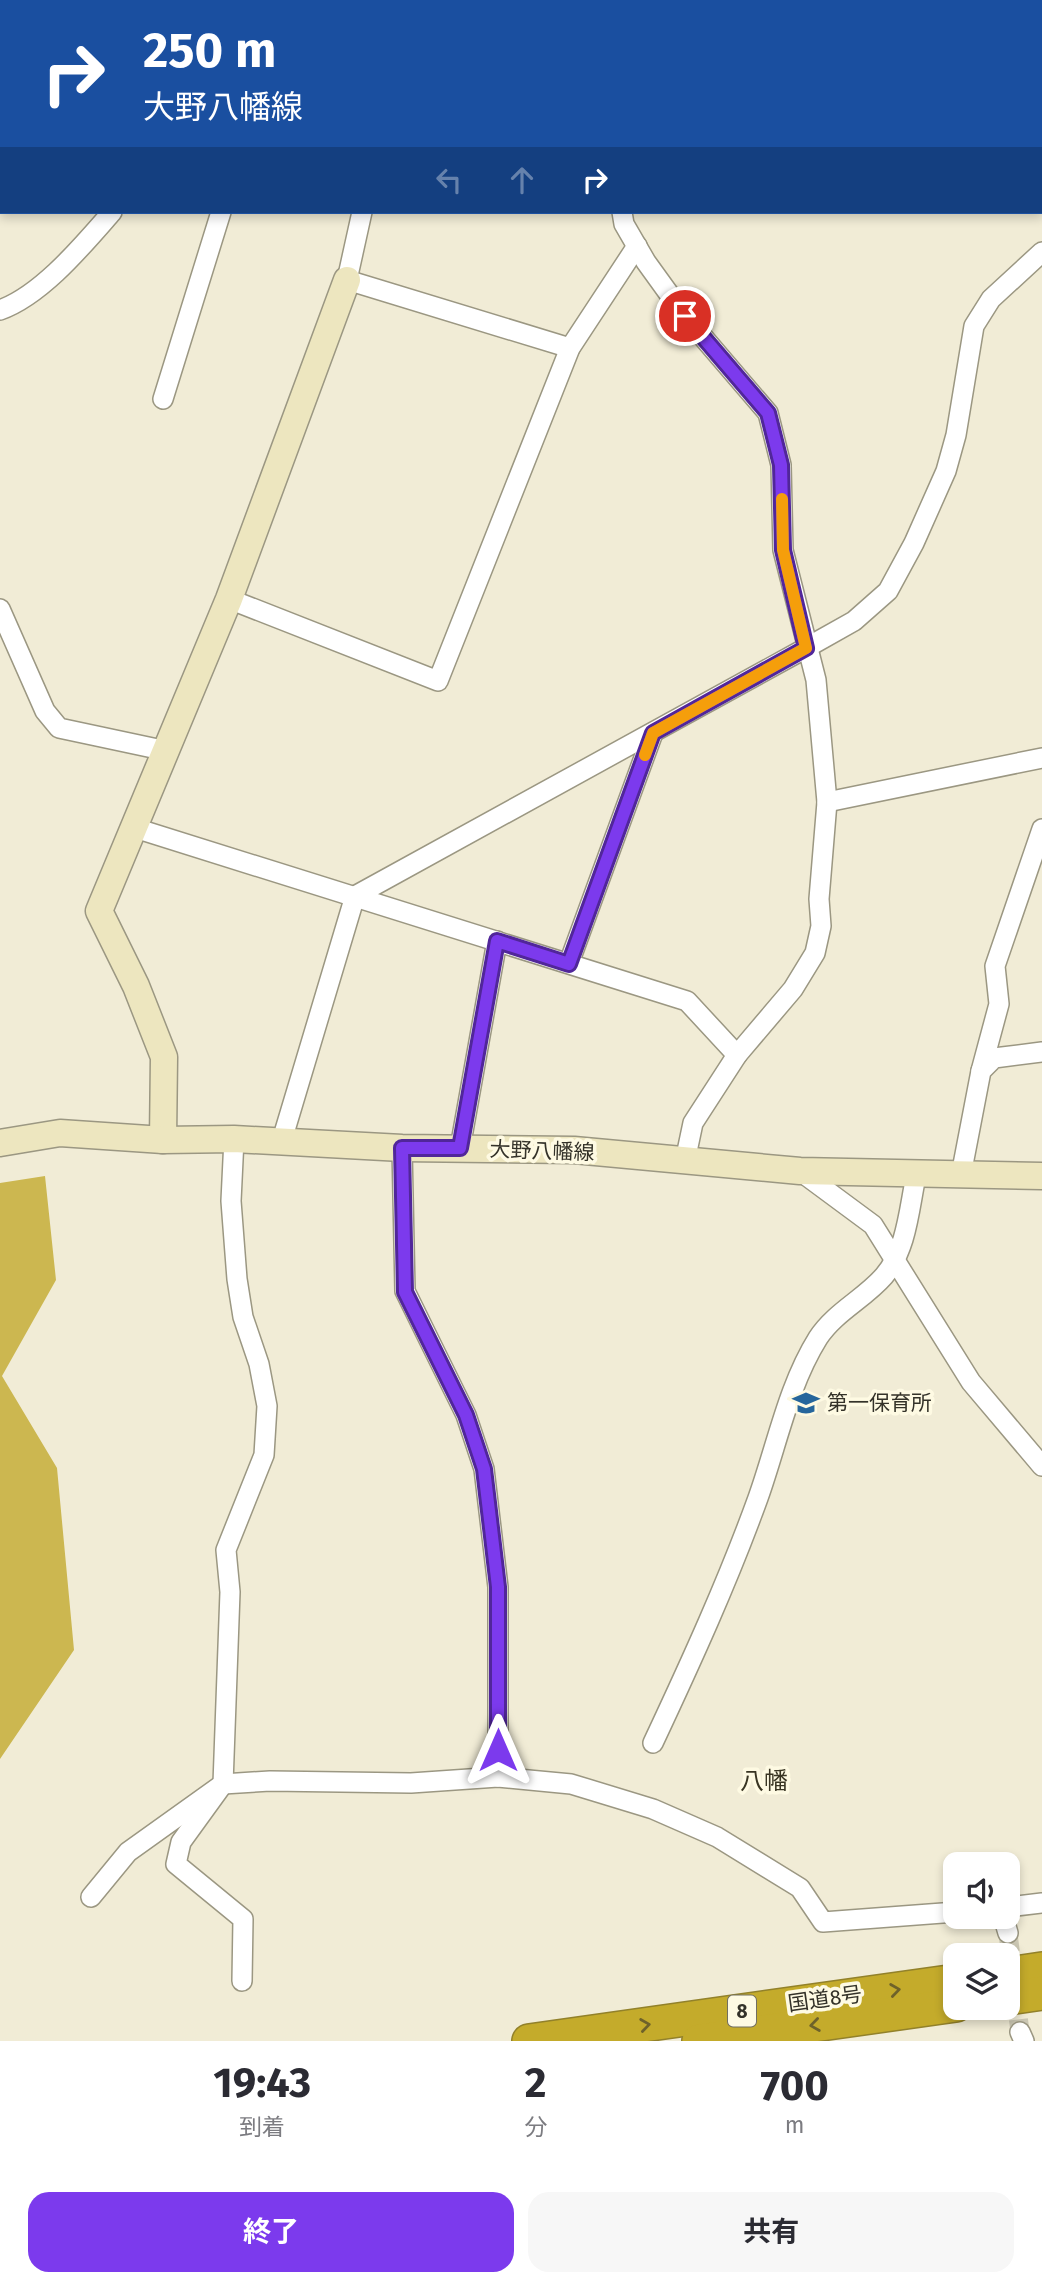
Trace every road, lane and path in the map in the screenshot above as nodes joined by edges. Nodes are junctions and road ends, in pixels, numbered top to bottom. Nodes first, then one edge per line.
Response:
1 (110, 214) edge
2 (219, 214) edge
3 (362, 214) edge
4 (623, 214) edge
5 (637, 246) junction
6 (1042, 253) edge
7 (346, 280) junction
8 (0, 310) edge
9 (570, 348) junction
10 (163, 399) dead end
11 (229, 599) junction
12 (0, 609) edge
13 (806, 648) junction
14 (653, 733) junction
15 (167, 751) junction
16 (1042, 758) edge
17 (827, 802) junction
18 (135, 828) junction
19 (1042, 829) edge
20 (355, 897) junction
21 (497, 941) junction
22 (569, 964) junction
23 (1042, 1052) edge
24 (737, 1055) junction
25 (981, 1071) junction
26 (234, 1139) junction
27 (163, 1140) junction
28 (282, 1140) junction
29 (0, 1143) edge
30 (402, 1148) junction
31 (460, 1148) junction
32 (685, 1161) junction
33 (800, 1171) junction
34 (916, 1175) junction
35 (961, 1175) junction
36 (1042, 1176) edge
37 (893, 1260) junction
38 (1042, 1466) edge
39 (653, 1743) dead end
40 (498, 1777) junction
41 (223, 1784) junction
42 (92, 1897) dead end
43 (1042, 1903) edge
44 (1020, 1906) edge
45 (943, 1913) edge
46 (1042, 1969) edge
47 (1020, 1972) edge
48 (242, 1981) dead end
49 (943, 1983) edge
50 (1042, 1993) edge
51 (1020, 1996) edge
52 (943, 2007) edge
53 (529, 2041) edge
54 (699, 2041) edge

1 - 8 street
2 - 10 street
3 - 7 street
4 - 5 street
5 - 9 street
5 - 13 street
6 - 13 street
7 - 9 street
7 - 11 main road
9 - 11 street
11 - 15 main road
12 - 15 street
13 - 14 street
13 - 17 street
14 - 20 street
14 - 22 street
15 - 18 main road
16 - 17 street
17 - 24 street
18 - 20 street
18 - 27 main road
19 - 25 street
20 - 21 street
20 - 28 street
21 - 22 street
21 - 31 street
22 - 24 street
23 - 25 street
24 - 32 street
25 - 35 street
26 - 27 main road, 大野八幡線
26 - 28 main road, 大野八幡線
26 - 41 street
27 - 29 main road, 大野八幡線
28 - 30 main road, 大野八幡線
30 - 31 main road, 大野八幡線
30 - 40 street
31 - 32 main road, 大野八幡線
32 - 33 main road, 大野八幡線
33 - 34 main road, 大野八幡線
33 - 37 street
34 - 35 main road, 大野八幡線
34 - 37 street
35 - 36 main road, 大野八幡線
37 - 38 street
37 - 39 street
40 - 41 street
40 - 45 street
41 - 42 street
41 - 48 street
43 - 44 street
46 - 47 highway
53 -> 49 highway, 国道8号 / 8
50 - 51 highway
52 -> 54 highway, 国道8号 / 8

